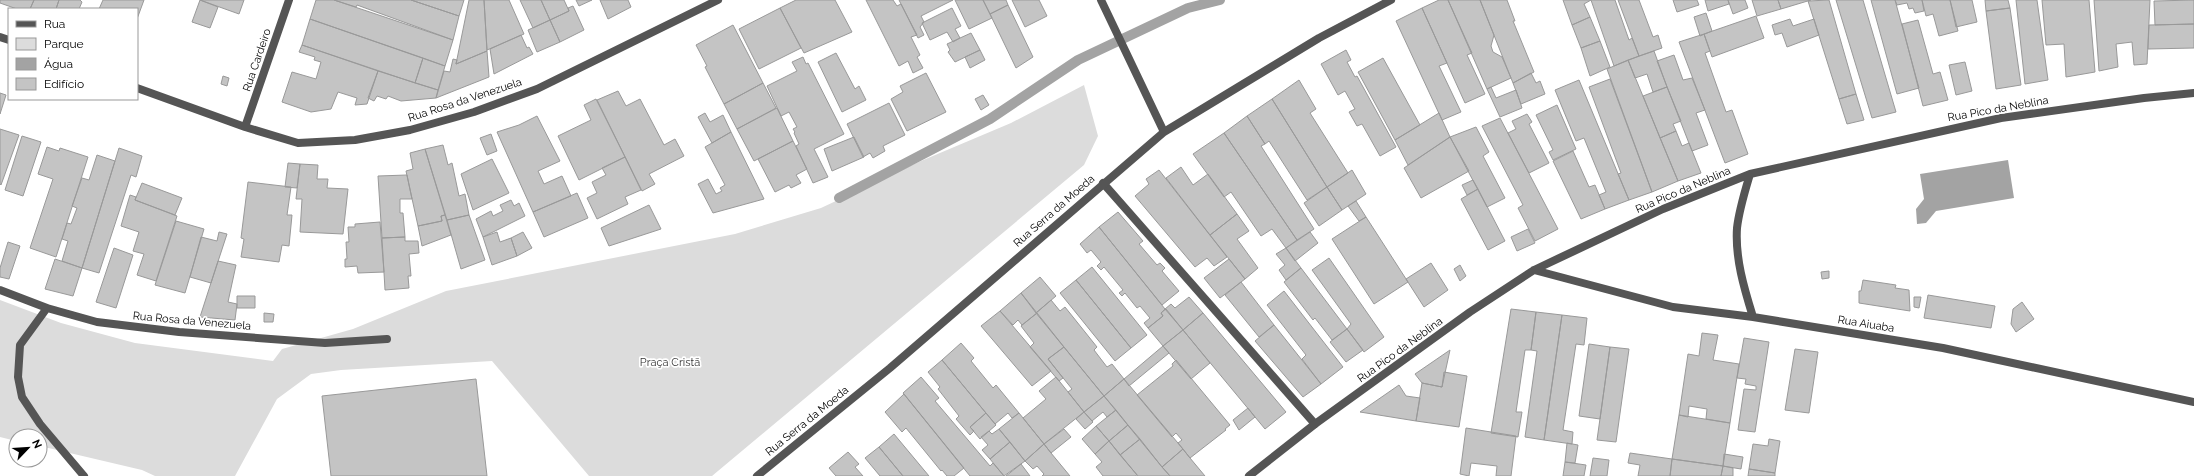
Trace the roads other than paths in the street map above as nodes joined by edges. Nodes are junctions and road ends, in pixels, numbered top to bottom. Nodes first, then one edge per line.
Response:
1 (289, 0) edge
2 (718, 0) edge
3 (1101, 0) edge
4 (1391, 0) edge
5 (138, 88) edge
6 (2194, 93) edge
7 (245, 128) junction
8 (1164, 132) junction
9 (1750, 174) junction
10 (1103, 183) junction
11 (1534, 270) junction
12 (0, 290) edge
13 (47, 308) junction
14 (1752, 317) junction
15 (387, 339) dead end
16 (2194, 402) edge
17 (1315, 424) junction
18 (84, 476) edge
19 (757, 476) edge
20 (1250, 476) edge

1 - 7 street, Rua Cardeiro
2 - 7 street, Rua Rosa da Venezuela
3 - 8 street
4 - 8 street, Rua Serra da Moeda
5 - 7 street, Rua Rosa da Venezuela
6 - 9 street, Rua Pico da Neblina
8 - 10 street, Rua Serra da Moeda
9 - 11 street, Rua Pico da Neblina
9 - 14 street
10 - 17 street
10 - 19 street, Rua Serra da Moeda
11 - 14 street, Rua Aiuaba
11 - 17 street, Rua Pico da Neblina
12 - 13 street, Rua Rosa da Venezuela
13 - 15 street, Rua Rosa da Venezuela
13 - 18 street
14 - 16 street, Rua Aiuaba
17 - 20 street, Rua Pico da Neblina

